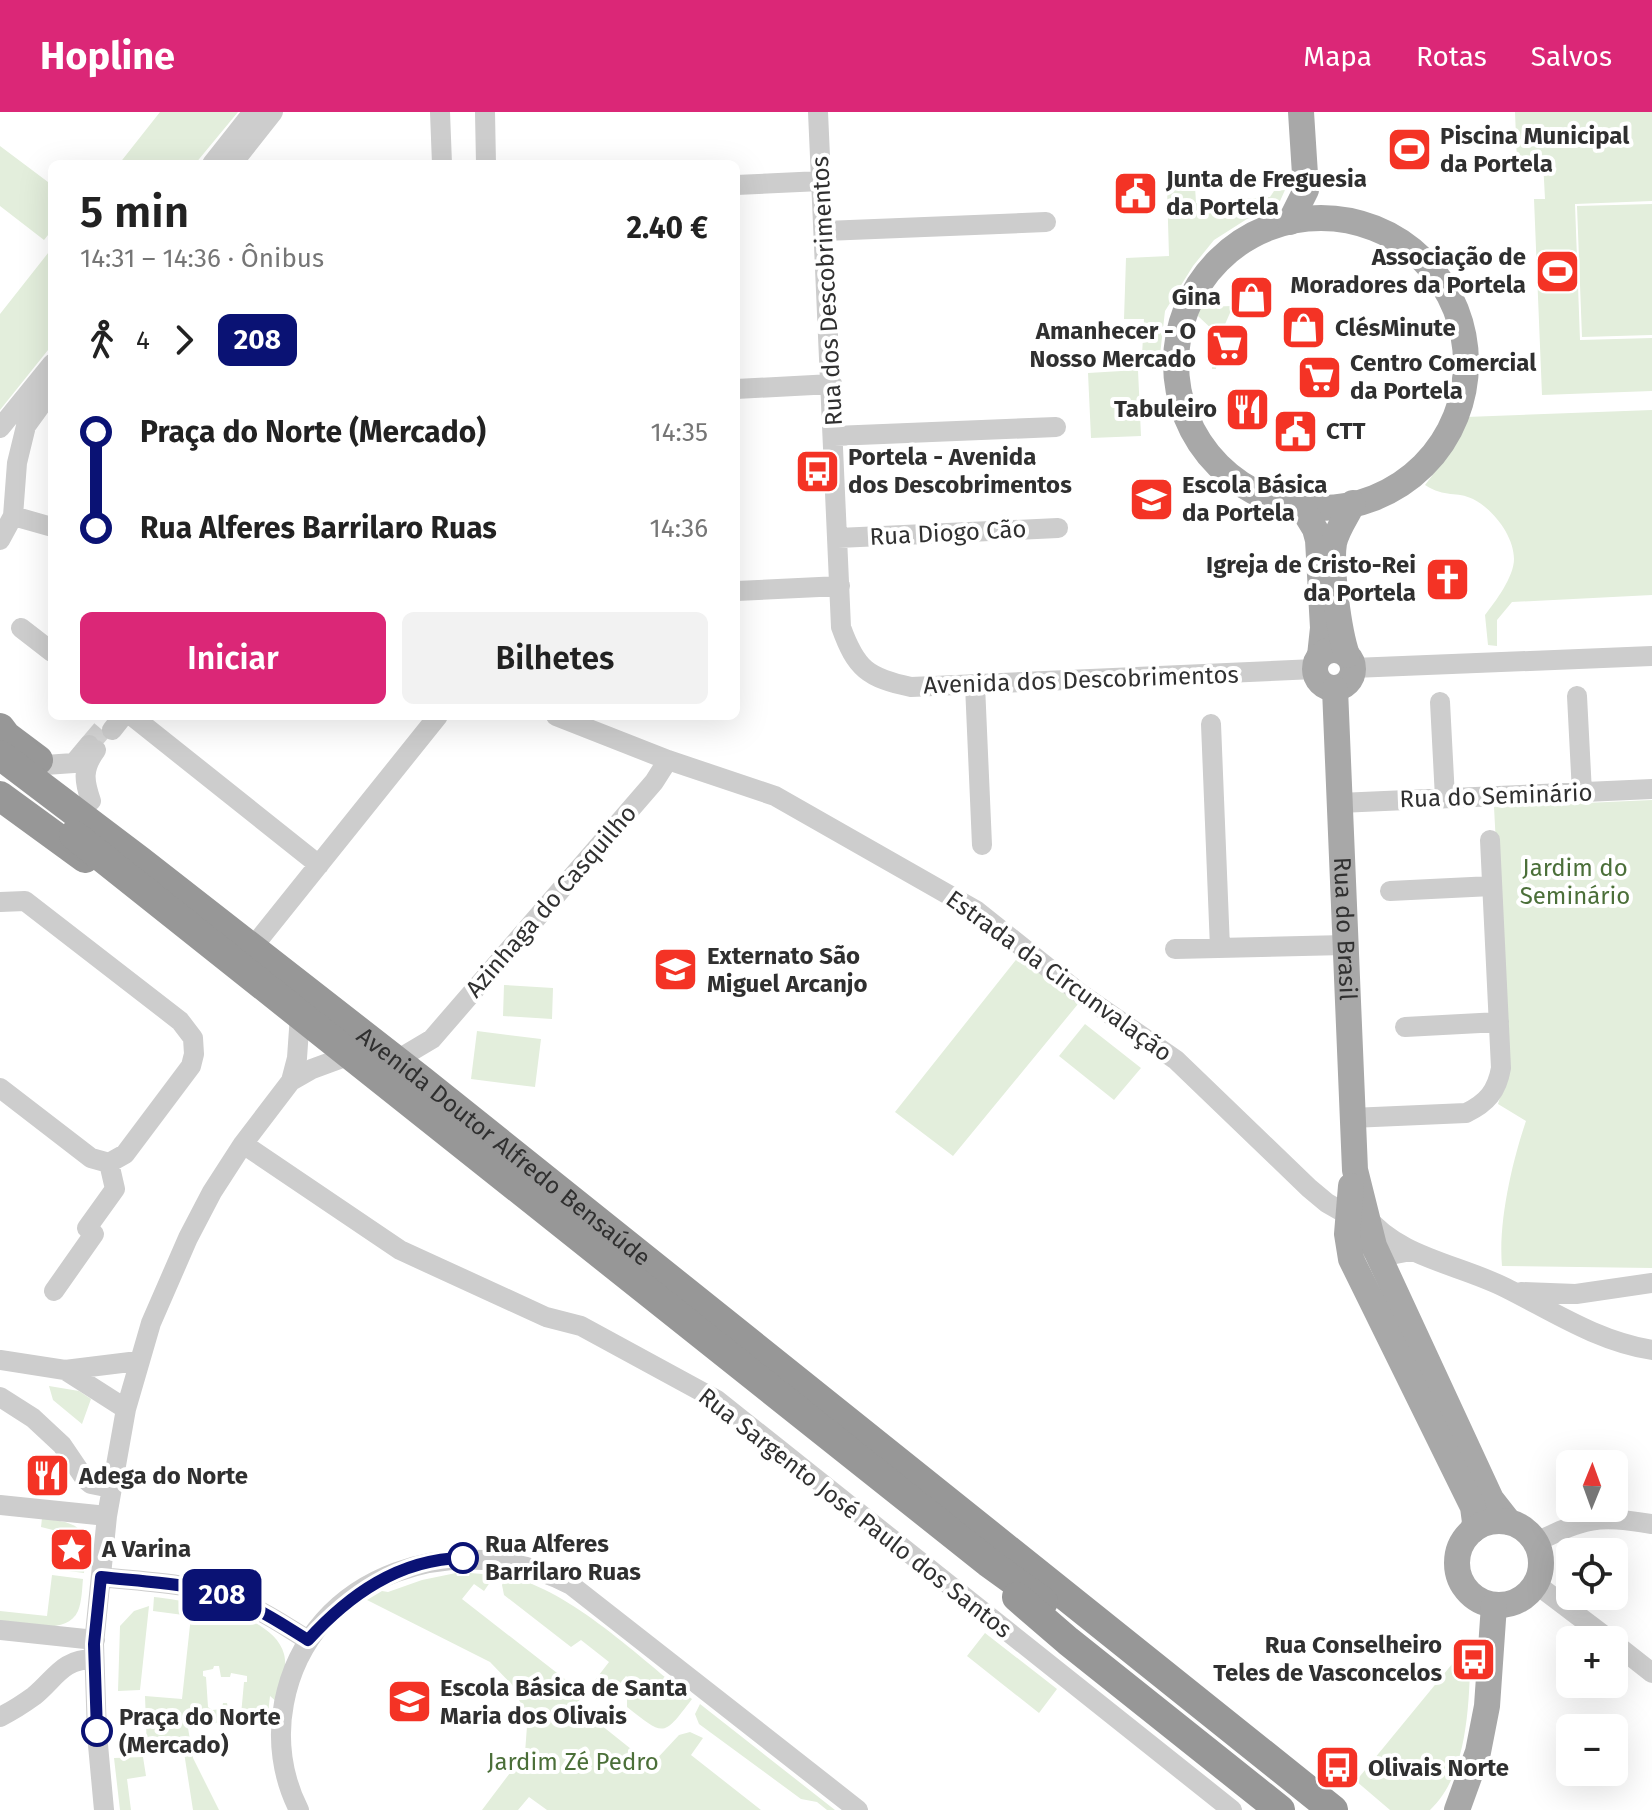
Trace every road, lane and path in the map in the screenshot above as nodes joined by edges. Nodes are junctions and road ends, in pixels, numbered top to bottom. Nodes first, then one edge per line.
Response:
1 (253, 112) edge
2 (273, 112) edge
3 (440, 112) edge
4 (485, 112) edge
5 (818, 112) edge
6 (1301, 112) edge
7 (1316, 112) edge
8 (215, 160) edge
9 (235, 160) edge
10 (442, 160) edge
11 (486, 160) edge
12 (821, 181) junction
13 (740, 185) edge
14 (1339, 219) junction
15 (1046, 222) dead end
16 (1290, 222) junction
17 (825, 231) junction
18 (48, 369) edge
19 (832, 384) junction
20 (740, 389) edge
21 (48, 395) edge
22 (1056, 427) dead end
23 (0, 428) edge
24 (834, 436) junction
25 (835, 470) joint
26 (1353, 503) junction
27 (1301, 506) junction
28 (13, 516) junction
29 (48, 526) edge
30 (1058, 528) dead end
31 (838, 538) junction
32 (0, 540) edge
33 (840, 586) junction
34 (740, 591) edge
35 (21, 628) dead end
36 (48, 649) edge
37 (1652, 656) edge
38 (1350, 662) junction
39 (1317, 663) junction
40 (975, 685) junction
41 (1335, 689) junction
42 (1577, 696) dead end
43 (1440, 702) dead end
44 (137, 720) edge
45 (435, 720) edge
46 (566, 720) edge
47 (1211, 724) dead end
48 (0, 728) edge
49 (0, 755) edge
50 (668, 760) junction
51 (45, 765) junction
52 (0, 777) edge
53 (1652, 789) edge
54 (1582, 793) junction
55 (0, 796) edge
56 (1445, 798) junction
57 (91, 801) junction
58 (1339, 803) junction
59 (1490, 840) dead end
60 (982, 845) dead end
61 (140, 861) junction
62 (319, 865) junction
63 (1492, 886) junction
64 (1390, 891) dead end
65 (0, 902) edge
66 (170, 913) junction
67 (1345, 945) junction
68 (252, 948) junction
69 (1220, 948) junction
70 (1175, 949) dead end
71 (300, 1015) junction
72 (1499, 1022) junction
73 (1405, 1027) dead end
74 (432, 1039) junction
75 (350, 1055) junction
76 (395, 1061) junction
77 (421, 1080) junction
78 (291, 1081) junction
79 (0, 1088) edge
80 (1351, 1118) junction
81 (243, 1144) junction
82 (109, 1163) junction
83 (1356, 1215) junction
84 (1382, 1254) junction
85 (1652, 1283) edge
86 (1506, 1288) junction
87 (54, 1291) dead end
88 (1581, 1293) junction
89 (1573, 1324) junction
90 (1652, 1350) edge
91 (0, 1360) edge
92 (138, 1361) junction
93 (65, 1370) junction
94 (0, 1397) edge
95 (126, 1409) junction
96 (111, 1488) junction
97 (0, 1505) edge
98 (107, 1516) junction
99 (1509, 1522) junction
100 (1652, 1524) edge
101 (1473, 1530) junction
102 (1536, 1542) junction
103 (996, 1553) junction
104 (101, 1577) junction
105 (1536, 1584) junction
106 (1494, 1605) junction
107 (1591, 1626) edge
108 (0, 1630) edge
109 (308, 1640) junction
110 (94, 1650) junction
111 (1628, 1654) edge
112 (1652, 1673) edge
113 (0, 1717) edge
114 (1455, 1807) edge
115 (104, 1810) edge
116 (299, 1810) edge
117 (858, 1810) edge
118 (1232, 1810) edge
119 (1280, 1810) edge
120 (1305, 1810) edge
121 (1333, 1810) edge
122 (1359, 1810) edge

1 - 8 street
2 - 9 street
3 - 10 street
4 - 11 street
5 - 12 street, Rua dos Descobrimentos
6 - 16 main road
7 - 14 main road
12 - 13 street
12 - 17 street, Rua dos Descobrimentos
14 - 16 main road
14 - 26 main road
15 - 17 street
16 - 27 main road
17 - 19 street, Rua dos Descobrimentos
18 - 23 street
19 - 20 street
19 - 24 street, Rua dos Descobrimentos
21 - 28 street
22 - 24 street
24 - 25 street, Rua dos Descobrimentos
25 - 31 street, Avenida dos Descobrimentos
26 - 27 main road
26 - 38 main road
27 - 39 main road
28 - 29 street
28 - 32 street
30 - 31 street, Rua Diogo Cão
31 - 33 street, Avenida dos Descobrimentos
33 - 34 street
33 - 40 street, Avenida dos Descobrimentos
35 - 36 street
37 - 38 street
38 - 39 main road
38 - 41 main road
39 - 40 street, Avenida dos Descobrimentos
39 - 41 main road
40 - 60 street
41 - 58 main road, Rua do Brasil
42 - 54 street
43 - 56 street
44 - 62 street
45 - 62 street
46 - 50 street, Estrada da Circunvalação
47 - 69 street
48 - 51 highway
49 - 61 highway, Avenida Doutor Alfredo Bensaúde
50 - 74 street, Azinhaga do Casquilho
50 - 83 street, Estrada da Circunvalação
51 - 57 highway
51 - 57 street
52 - 66 highway, Avenida Doutor Alfredo Bensaúde
53 - 54 street, Rua do Seminário
54 - 56 street, Rua do Seminário
55 - 66 highway
56 - 58 street, Rua do Seminário
57 - 61 highway
58 - 67 main road, Rua do Brasil
59 - 63 street
61 - 68 highway, Avenida Doutor Alfredo Bensaúde
62 - 68 street
63 - 64 street
63 - 72 street
65 - 82 street
66 - 71 highway, Avenida Doutor Alfredo Bensaúde
67 - 69 street
67 - 80 main road, Rua do Brasil
68 - 76 highway, Avenida Doutor Alfredo Bensaúde
69 - 70 street
71 - 75 highway, Avenida Doutor Alfredo Bensaúde
71 - 78 street
72 - 73 street
72 - 80 street
74 - 76 street, Azinhaga do Casquilho
74 - 77 street, Azinhaga do Casquilho
75 - 78 street
75 - 103 highway, Avenida Doutor Alfredo Bensaúde
76 - 77 highway, Avenida Doutor Alfredo Bensaúde
77 - 103 highway, Avenida Doutor Alfredo Bensaúde
78 - 81 street
79 - 82 street
80 - 83 main road, Rua do Brasil
81 - 92 street
81 - 118 street, Rua Sargento José Paulo dos Santos
82 - 87 street
83 - 84 street, Estrada da Circunvalação
83 - 84 main road, Rua do Brasil
84 - 86 street
84 - 99 main road, Rua do Brasil
84 - 101 main road, Rua do Brasil
85 - 88 street
86 - 88 street
86 - 89 street
88 - 89 street
89 - 90 street
91 - 93 street
92 - 93 street
92 - 95 street
93 - 95 street
94 - 96 street
95 - 96 street
96 - 98 street
97 - 98 street
98 - 104 street
99 - 101 main road
99 - 102 main road
100 - 102 street
101 - 106 main road
102 - 105 main road
103 - 119 highway, Avenida Doutor Alfredo Bensaúde
103 - 120 highway, Avenida Doutor Alfredo Bensaúde
103 - 121 highway, Avenida Doutor Alfredo Bensaúde
103 - 122 highway, Avenida Doutor Alfredo Bensaúde
104 - 109 street
104 - 110 street
105 - 106 main road
105 - 107 street
106 - 114 main road
108 - 110 street
109 - 116 street
109 - 117 street
110 - 113 street
110 - 115 street
111 - 112 street

